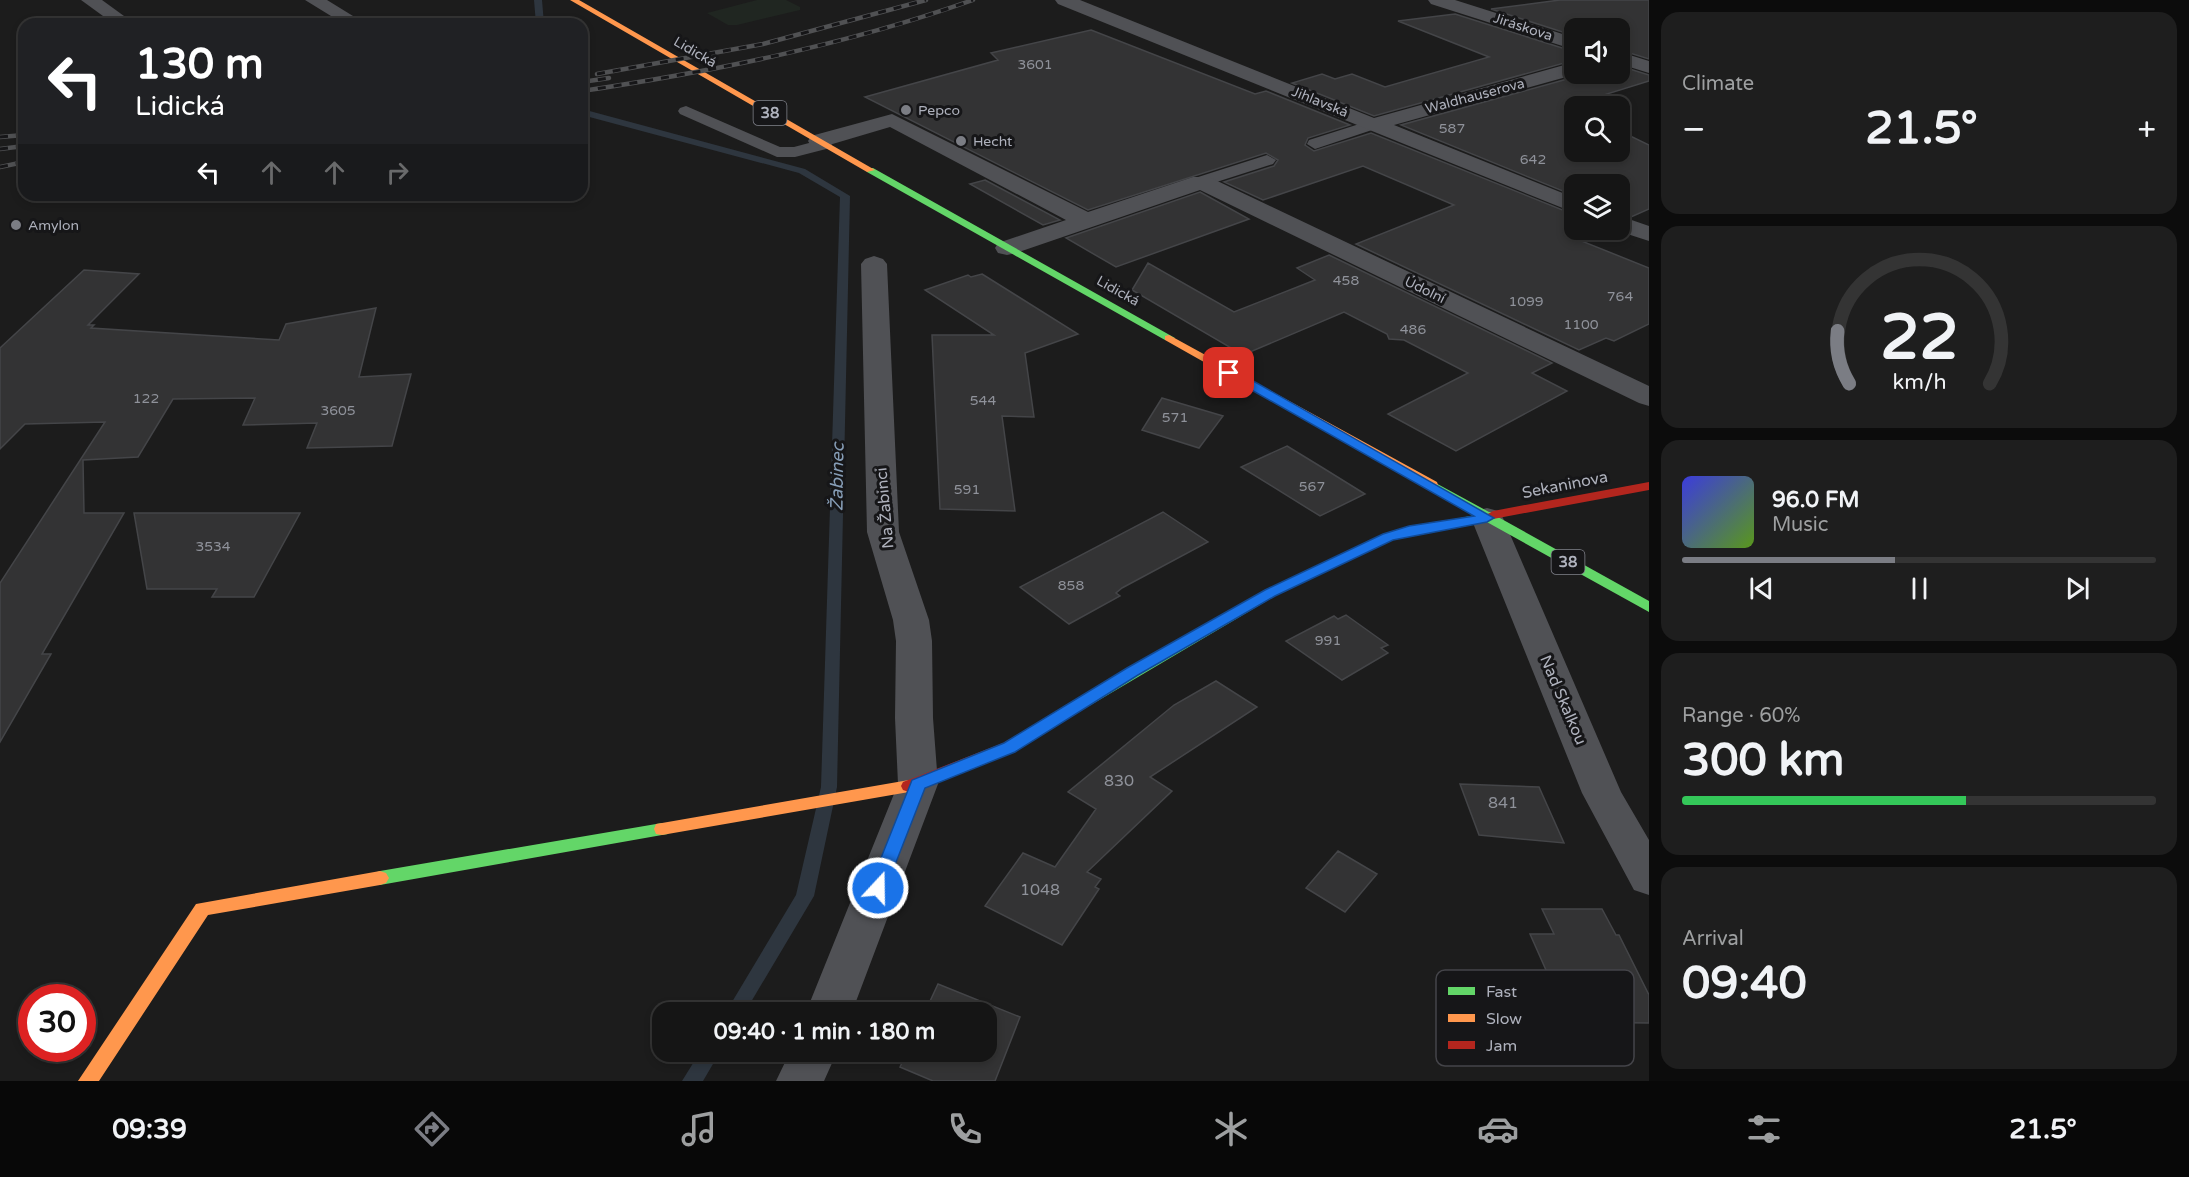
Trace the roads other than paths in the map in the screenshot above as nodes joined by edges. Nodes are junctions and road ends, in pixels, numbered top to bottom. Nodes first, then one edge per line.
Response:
1 (90, 0) edge
2 (314, 0) edge
3 (574, 0) edge
4 (1064, 0) edge
5 (1437, 0) edge
6 (117, 18) edge
7 (346, 18) edge
8 (1564, 40) edge
9 (1649, 48) edge
10 (1630, 54) edge
11 (1630, 60) edge
12 (1649, 67) edge
13 (1564, 71) edge
14 (686, 111) dead end
15 (1375, 124) junction
16 (821, 143) junction
17 (1315, 144) dead end
18 (1267, 160) dead end
19 (1201, 182) junction
20 (1564, 201) edge
21 (1088, 221) junction
22 (1630, 227) edge
23 (1649, 234) edge
24 (1008, 248) junction
25 (874, 264) dead end
26 (1649, 397) edge
27 (1649, 486) edge
28 (1487, 518) junction
29 (1649, 607) edge
30 (918, 784) junction
31 (1649, 878) edge
32 (833, 1002) edge
33 (809, 1062) edge
34 (88, 1081) edge
35 (800, 1081) edge

1 - 6 street
2 - 7 street
3 - 16 main road, Lidická / 38
4 - 15 street, Jihlavská
5 - 8 street, Jiráskova
9 - 10 street
11 - 12 street
13 - 15 street, Waldhauserova
14 - 16 lane
15 - 17 lane
15 - 20 street, Jihlavská
16 - 21 street
16 - 24 main road, Lidická / 38
18 - 19 lane
19 - 21 street
19 - 26 street, Údolní
21 - 24 street
22 - 23 street
24 - 28 main road, Lidická / 38
25 - 30 street, Na Žabinci
27 - 28 main road, Sekaninova
28 - 29 main road, Lidická / 38
28 - 30 main road, Sekaninova
28 - 31 street, Nad Skalkou
30 - 32 street
30 - 34 main road, Sekaninova
33 - 35 street

